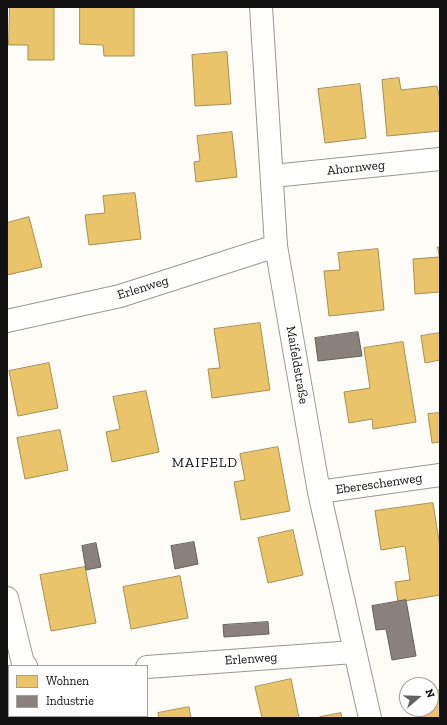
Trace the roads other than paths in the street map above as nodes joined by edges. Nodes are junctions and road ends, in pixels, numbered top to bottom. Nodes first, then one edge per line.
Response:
1 (261, 7) edge
2 (440, 159) edge
3 (273, 176) junction
4 (276, 246) junction
5 (7, 321) edge
6 (440, 476) edge
7 (319, 492) junction
8 (7, 598) edge
9 (354, 652) junction
10 (24, 665) edge
11 (148, 668) edge
12 (370, 718) edge

1 - 3 street, Maifeldstraße
2 - 3 street, Ahornweg
3 - 4 street, Maifeldstraße
4 - 5 street, Erlenweg
4 - 7 street, Maifeldstraße
6 - 7 street, Ebereschenweg
7 - 9 street, Maifeldstraße
8 - 10 street
9 - 11 street, Erlenweg
9 - 12 street, Maifeldstraße

